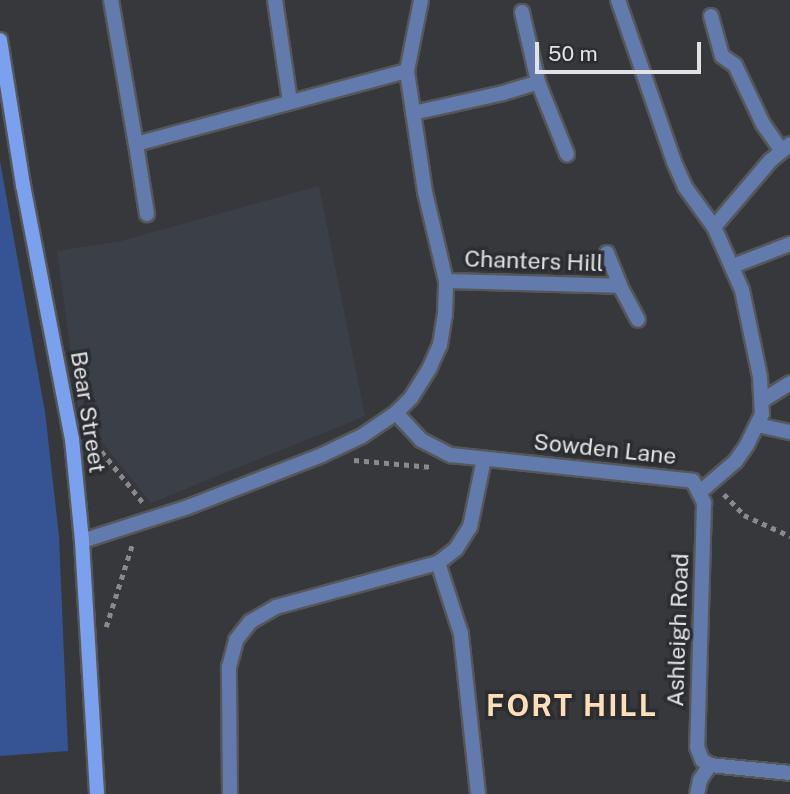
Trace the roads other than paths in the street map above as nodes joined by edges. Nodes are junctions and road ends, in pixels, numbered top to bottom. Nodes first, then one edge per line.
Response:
1 (111, 0) edge
2 (275, 0) edge
3 (421, 0) edge
4 (618, 0) edge
5 (522, 12) dead end
6 (711, 16) dead end
7 (0, 40) edge
8 (407, 71) junction
9 (538, 82) junction
10 (290, 102) junction
11 (413, 113) junction
12 (136, 144) junction
13 (786, 147) edge
14 (567, 154) dead end
15 (147, 214) dead end
16 (714, 227) junction
17 (790, 244) edge
18 (607, 253) dead end
19 (733, 266) junction
20 (446, 281) junction
21 (620, 286) junction
22 (638, 320) dead end
23 (790, 383) edge
24 (764, 400) junction
25 (396, 413) junction
26 (757, 425) junction
27 (790, 432) edge
28 (484, 460) junction
29 (700, 492) junction
30 (82, 541) junction
31 (438, 563) junction
32 (710, 765) junction
33 (790, 773) edge
34 (97, 794) edge
35 (230, 794) edge
36 (478, 794) edge
37 (697, 794) edge

1 - 12 street
2 - 10 street
3 - 8 street, Chanters Hill
4 - 16 street, Sowden Lane
5 - 9 street
6 - 13 street
7 - 30 street, Bear Street
8 - 10 street
8 - 11 street, Chanters Hill
9 - 11 street
9 - 14 street
10 - 12 street
11 - 20 street, Chanters Hill
12 - 15 street
13 - 16 street
16 - 19 street, Sowden Lane
17 - 19 street
18 - 21 street, Chanters Hill
19 - 24 street, Sowden Lane
20 - 21 street, Chanters Hill
20 - 25 street, Chanters Hill
21 - 22 street, Chanters Hill
23 - 24 street
24 - 26 street, Sowden Lane
25 - 28 street, Sowden Lane
25 - 30 street
26 - 27 street
26 - 29 street, Sowden Lane
28 - 29 street, Sowden Lane
28 - 31 street
29 - 32 street, Ashleigh Road
30 - 34 street, Bear Street
31 - 35 street
31 - 36 street
32 - 33 street
32 - 37 street

